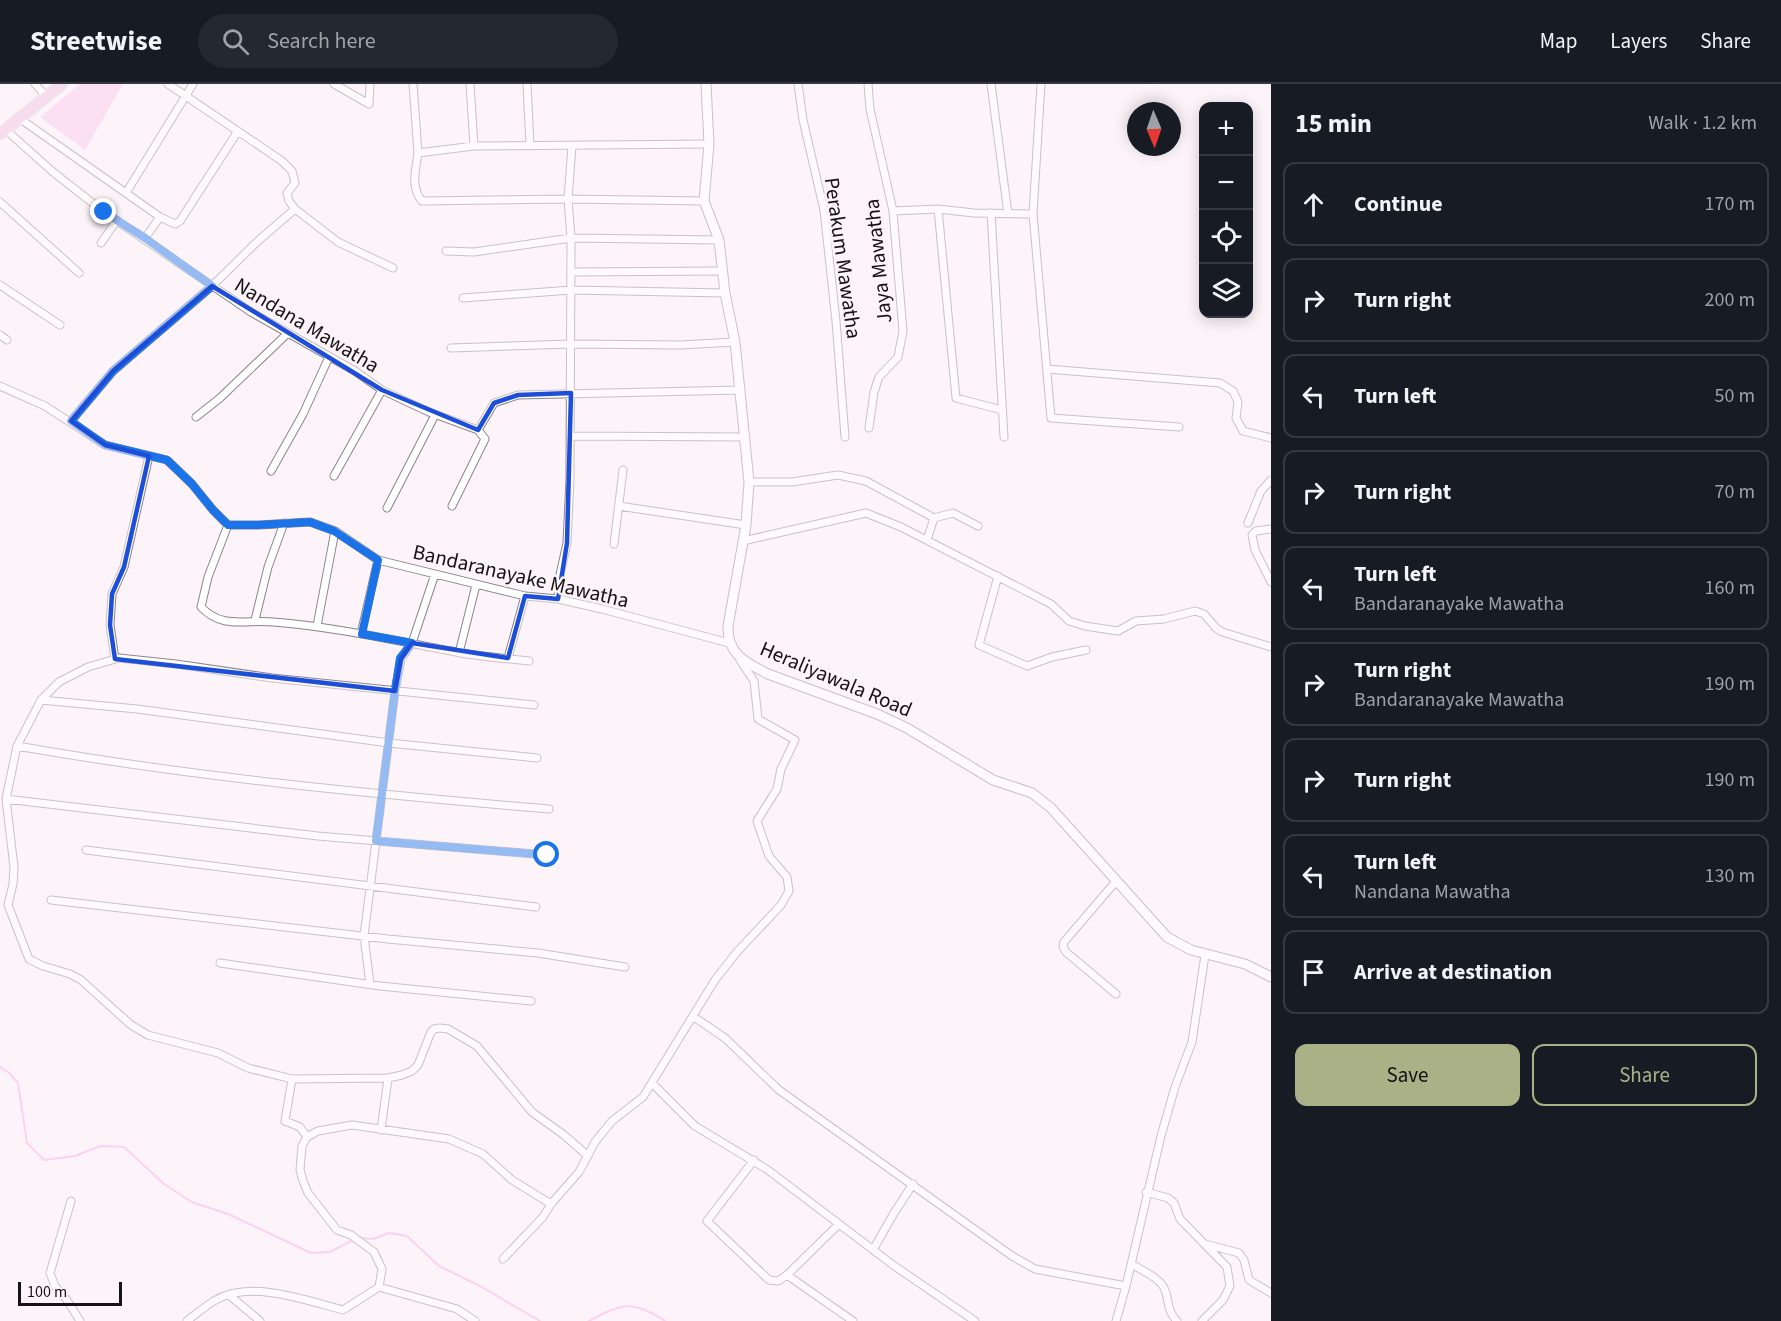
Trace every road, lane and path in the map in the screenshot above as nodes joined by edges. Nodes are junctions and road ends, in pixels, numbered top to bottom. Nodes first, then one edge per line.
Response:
1 (35, 84) edge
2 (62, 84) edge
3 (168, 84) edge
4 (193, 84) edge
5 (334, 84) edge
6 (370, 84) edge
7 (413, 84) edge
8 (470, 84) edge
9 (527, 84) edge
10 (706, 84) edge
11 (798, 84) edge
12 (868, 84) edge
13 (991, 84) edge
14 (1041, 84) edge
15 (187, 96) junction
16 (47, 97) junction
17 (19, 118) junction
18 (238, 131) junction
19 (3, 132) edge
20 (709, 144) junction
21 (474, 146) junction
22 (530, 146) junction
23 (572, 146) junction
24 (418, 153) junction
25 (126, 193) junction
26 (568, 199) junction
27 (704, 201) junction
28 (0, 202) edge
29 (295, 209) junction
30 (938, 209) junction
31 (893, 211) junction
32 (991, 213) junction
33 (1008, 214) junction
34 (1033, 214) junction
35 (159, 217) junction
36 (117, 220) junction
37 (145, 238) junction
38 (571, 238) junction
39 (719, 240) junction
40 (102, 243) dead end
41 (446, 251) dead end
42 (393, 268) dead end
43 (722, 271) junction
44 (571, 272) junction
45 (80, 273) dead end
46 (0, 285) edge
47 (212, 286) junction
48 (571, 290) junction
49 (725, 293) junction
50 (463, 298) dead end
51 (60, 325) dead end
52 (288, 333) junction
53 (0, 335) edge
54 (7, 340) dead end
55 (735, 342) junction
56 (571, 344) junction
57 (451, 348) dead end
58 (329, 357) junction
59 (1047, 369) junction
60 (0, 386) edge
61 (382, 390) junction
62 (741, 390) junction
63 (571, 393) junction
64 (1002, 410) junction
65 (435, 415) junction
66 (196, 417) dead end
67 (71, 421) junction
68 (869, 428) dead end
69 (1179, 428) dead end
70 (478, 430) junction
71 (570, 436) junction
72 (746, 437) junction
73 (844, 437) dead end
74 (1004, 437) dead end
75 (1271, 438) edge
76 (149, 456) junction
77 (623, 470) dead end
78 (271, 471) dead end
79 (334, 476) dead end
80 (1271, 480) edge
81 (749, 482) junction
82 (452, 506) dead end
83 (619, 506) junction
84 (387, 508) dead end
85 (934, 518) junction
86 (1248, 523) dead end
87 (284, 524) junction
88 (228, 525) junction
89 (746, 525) junction
90 (978, 526) dead end
91 (1271, 530) edge
92 (334, 531) junction
93 (927, 540) junction
94 (743, 541) junction
95 (614, 544) dead end
96 (378, 560) junction
97 (435, 574) junction
98 (998, 576) junction
99 (1271, 582) edge
100 (476, 585) junction
101 (525, 596) junction
102 (558, 599) junction
103 (255, 620) junction
104 (317, 626) junction
105 (362, 634) junction
106 (412, 643) junction
107 (729, 643) junction
108 (1271, 647) edge
109 (1086, 650) dead end
110 (459, 653) junction
111 (738, 655) junction
112 (508, 658) junction
113 (115, 659) junction
114 (529, 661) dead end
115 (395, 691) junction
116 (40, 700) junction
117 (534, 705) dead end
118 (389, 743) junction
119 (17, 747) junction
120 (537, 758) dead end
121 (382, 795) junction
122 (6, 799) junction
123 (549, 809) dead end
124 (376, 841) junction
125 (87, 850) dead end
126 (547, 855) dead end
127 (1117, 880) junction
128 (371, 885) junction
129 (51, 900) dead end
130 (0, 901) edge
131 (8, 905) junction
132 (536, 907) dead end
133 (364, 936) junction
134 (1206, 955) junction
135 (220, 963) dead end
136 (625, 967) dead end
137 (1271, 977) edge
138 (370, 984) junction
139 (1116, 994) dead end
140 (531, 1001) dead end
141 (694, 1017) junction
142 (388, 1078) junction
143 (292, 1079) junction
144 (652, 1083) junction
145 (381, 1130) junction
146 (307, 1137) junction
147 (588, 1156) junction
148 (754, 1160) junction
149 (913, 1184) junction
150 (1146, 1192) junction
151 (71, 1201) dead end
152 (551, 1204) junction
153 (839, 1224) junction
154 (1205, 1244) junction
155 (873, 1250) junction
156 (503, 1259) dead end
157 (1135, 1266) dead end
158 (787, 1275) junction
159 (1126, 1286) junction
160 (379, 1287) junction
161 (1271, 1293) edge
162 (229, 1295) junction
163 (80, 1321) edge
164 (187, 1321) edge
165 (260, 1321) edge
166 (475, 1321) edge
167 (853, 1321) edge
168 (975, 1321) edge
169 (1116, 1321) edge
170 (1177, 1321) edge
171 (1202, 1321) edge

1 - 16 street
2 - 16 main road
3 - 15 street
4 - 15 street
5 - 6 street
7 - 24 street
8 - 21 street
9 - 22 street
10 - 20 street
11 - 73 street, Perakum Mawatha
12 - 31 street, Jaya Mawatha
13 - 33 street
14 - 34 street
15 - 18 street
15 - 25 street
16 - 17 main road
17 - 19 main road
17 - 25 street
18 - 29 street
18 - 35 street
19 - 36 street, Nandana Mawatha
20 - 23 street
20 - 27 street
21 - 22 street
21 - 24 street
22 - 23 street
23 - 26 street
24 - 26 street
25 - 35 street
26 - 27 street
26 - 38 street
27 - 39 street
28 - 45 street
29 - 42 street
29 - 47 street
30 - 31 street
30 - 32 street
30 - 64 street
31 - 68 street, Jaya Mawatha
32 - 33 street
32 - 64 street
33 - 34 street
34 - 59 street
35 - 37 street
36 - 37 street, Nandana Mawatha
36 - 40 street
37 - 47 street, Nandana Mawatha
38 - 39 street
38 - 41 street
38 - 44 street
39 - 43 street
43 - 44 street
43 - 49 street
44 - 48 street
46 - 51 street
47 - 52 street, Nandana Mawatha
47 - 67 street
48 - 49 street
48 - 50 street
48 - 56 street
49 - 55 street
52 - 58 street, Nandana Mawatha
52 - 66 street
53 - 54 street
55 - 56 street
55 - 62 street
56 - 57 street
56 - 63 street
58 - 61 street, Nandana Mawatha
58 - 78 street
59 - 69 street
59 - 75 street
60 - 67 street
61 - 65 street, Nandana Mawatha
61 - 79 street
62 - 63 street
62 - 72 street
63 - 70 street
63 - 71 street
64 - 74 street
65 - 70 street, Nandana Mawatha
65 - 84 street
67 - 76 street
70 - 82 street
71 - 72 street
71 - 102 street
72 - 81 street
76 - 88 street
76 - 113 street
77 - 83 street
80 - 86 street
81 - 85 street
81 - 89 street
83 - 89 street
83 - 95 street
85 - 90 street
85 - 93 street
87 - 88 street, Bandaranayake Mawatha
87 - 92 street, Bandaranayake Mawatha
87 - 103 street
88 - 103 street
89 - 94 street
91 - 99 street
92 - 96 street, Bandaranayake Mawatha
92 - 104 street
93 - 94 street
93 - 98 street
94 - 107 street
96 - 97 street, Bandaranayake Mawatha
96 - 105 street
97 - 100 street, Bandaranayake Mawatha
97 - 106 street
98 - 108 street
98 - 109 street
100 - 101 street, Bandaranayake Mawatha
100 - 110 street
101 - 102 street, Bandaranayake Mawatha
101 - 112 street
102 - 107 street, Bandaranayake Mawatha
103 - 104 street
104 - 105 street
105 - 106 street
106 - 110 street
106 - 115 street
107 - 111 street, Heraliyawala Road
110 - 112 street
111 - 127 street, Heraliyawala Road
111 - 141 street
112 - 114 street
113 - 115 street
113 - 116 street
115 - 117 street
115 - 118 street
116 - 118 street
116 - 119 street
118 - 120 street
118 - 121 street
119 - 121 street
119 - 122 street
121 - 123 street
121 - 124 street
122 - 124 street
122 - 131 street
124 - 126 street
124 - 128 street
125 - 128 street
127 - 134 street, Heraliyawala Road
127 - 139 street
128 - 132 street
128 - 133 street
129 - 133 street
130 - 131 street
131 - 143 street
133 - 136 street
133 - 138 street
134 - 137 street, Heraliyawala Road
134 - 150 street
135 - 138 street
138 - 140 street
141 - 144 street
141 - 149 street
142 - 143 street
142 - 145 street
142 - 147 street
143 - 146 street
144 - 147 street
144 - 148 street
145 - 146 street
145 - 152 street
146 - 160 street
147 - 152 street
148 - 153 street
148 - 158 street
149 - 155 street
149 - 159 street
150 - 154 street
150 - 159 street
151 - 163 street
152 - 156 street
153 - 155 street
153 - 158 street
154 - 161 street
154 - 171 street
155 - 168 street
157 - 170 street
158 - 167 street
159 - 169 street
160 - 162 street
160 - 166 street
162 - 164 street
162 - 165 street

